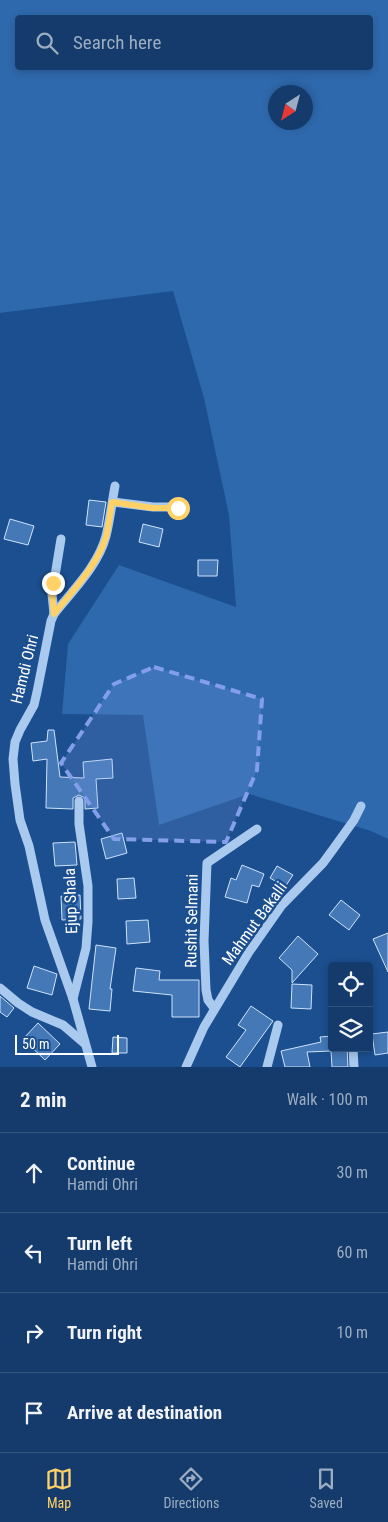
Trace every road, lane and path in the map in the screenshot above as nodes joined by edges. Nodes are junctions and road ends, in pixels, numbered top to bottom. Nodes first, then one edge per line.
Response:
1 (115, 486) dead end
2 (112, 502) junction
3 (178, 508) dead end
4 (61, 539) dead end
5 (54, 614) junction
6 (79, 801) dead end
7 (361, 806) dead end
8 (257, 829) dead end
9 (0, 988) edge
10 (73, 999) junction
11 (214, 1008) junction
12 (278, 1025) dead end
13 (84, 1043) junction
14 (352, 1052) edge
15 (92, 1067) edge
16 (186, 1067) edge
17 (267, 1067) edge
18 (354, 1067) edge

1 - 2 street, Hamdi Ohri
2 - 3 street
2 - 5 street, Hamdi Ohri
4 - 5 street
5 - 10 street, Hamdi Ohri
6 - 10 street, Ejup Shala
7 - 11 street, Mahmut Bakalli
8 - 11 street, Rushit Selmani
9 - 13 street
10 - 13 street, Hamdi Ohri
11 - 16 street, Mahmut Bakalli
12 - 17 street
13 - 15 street, Hamdi Ohri
14 - 18 street

